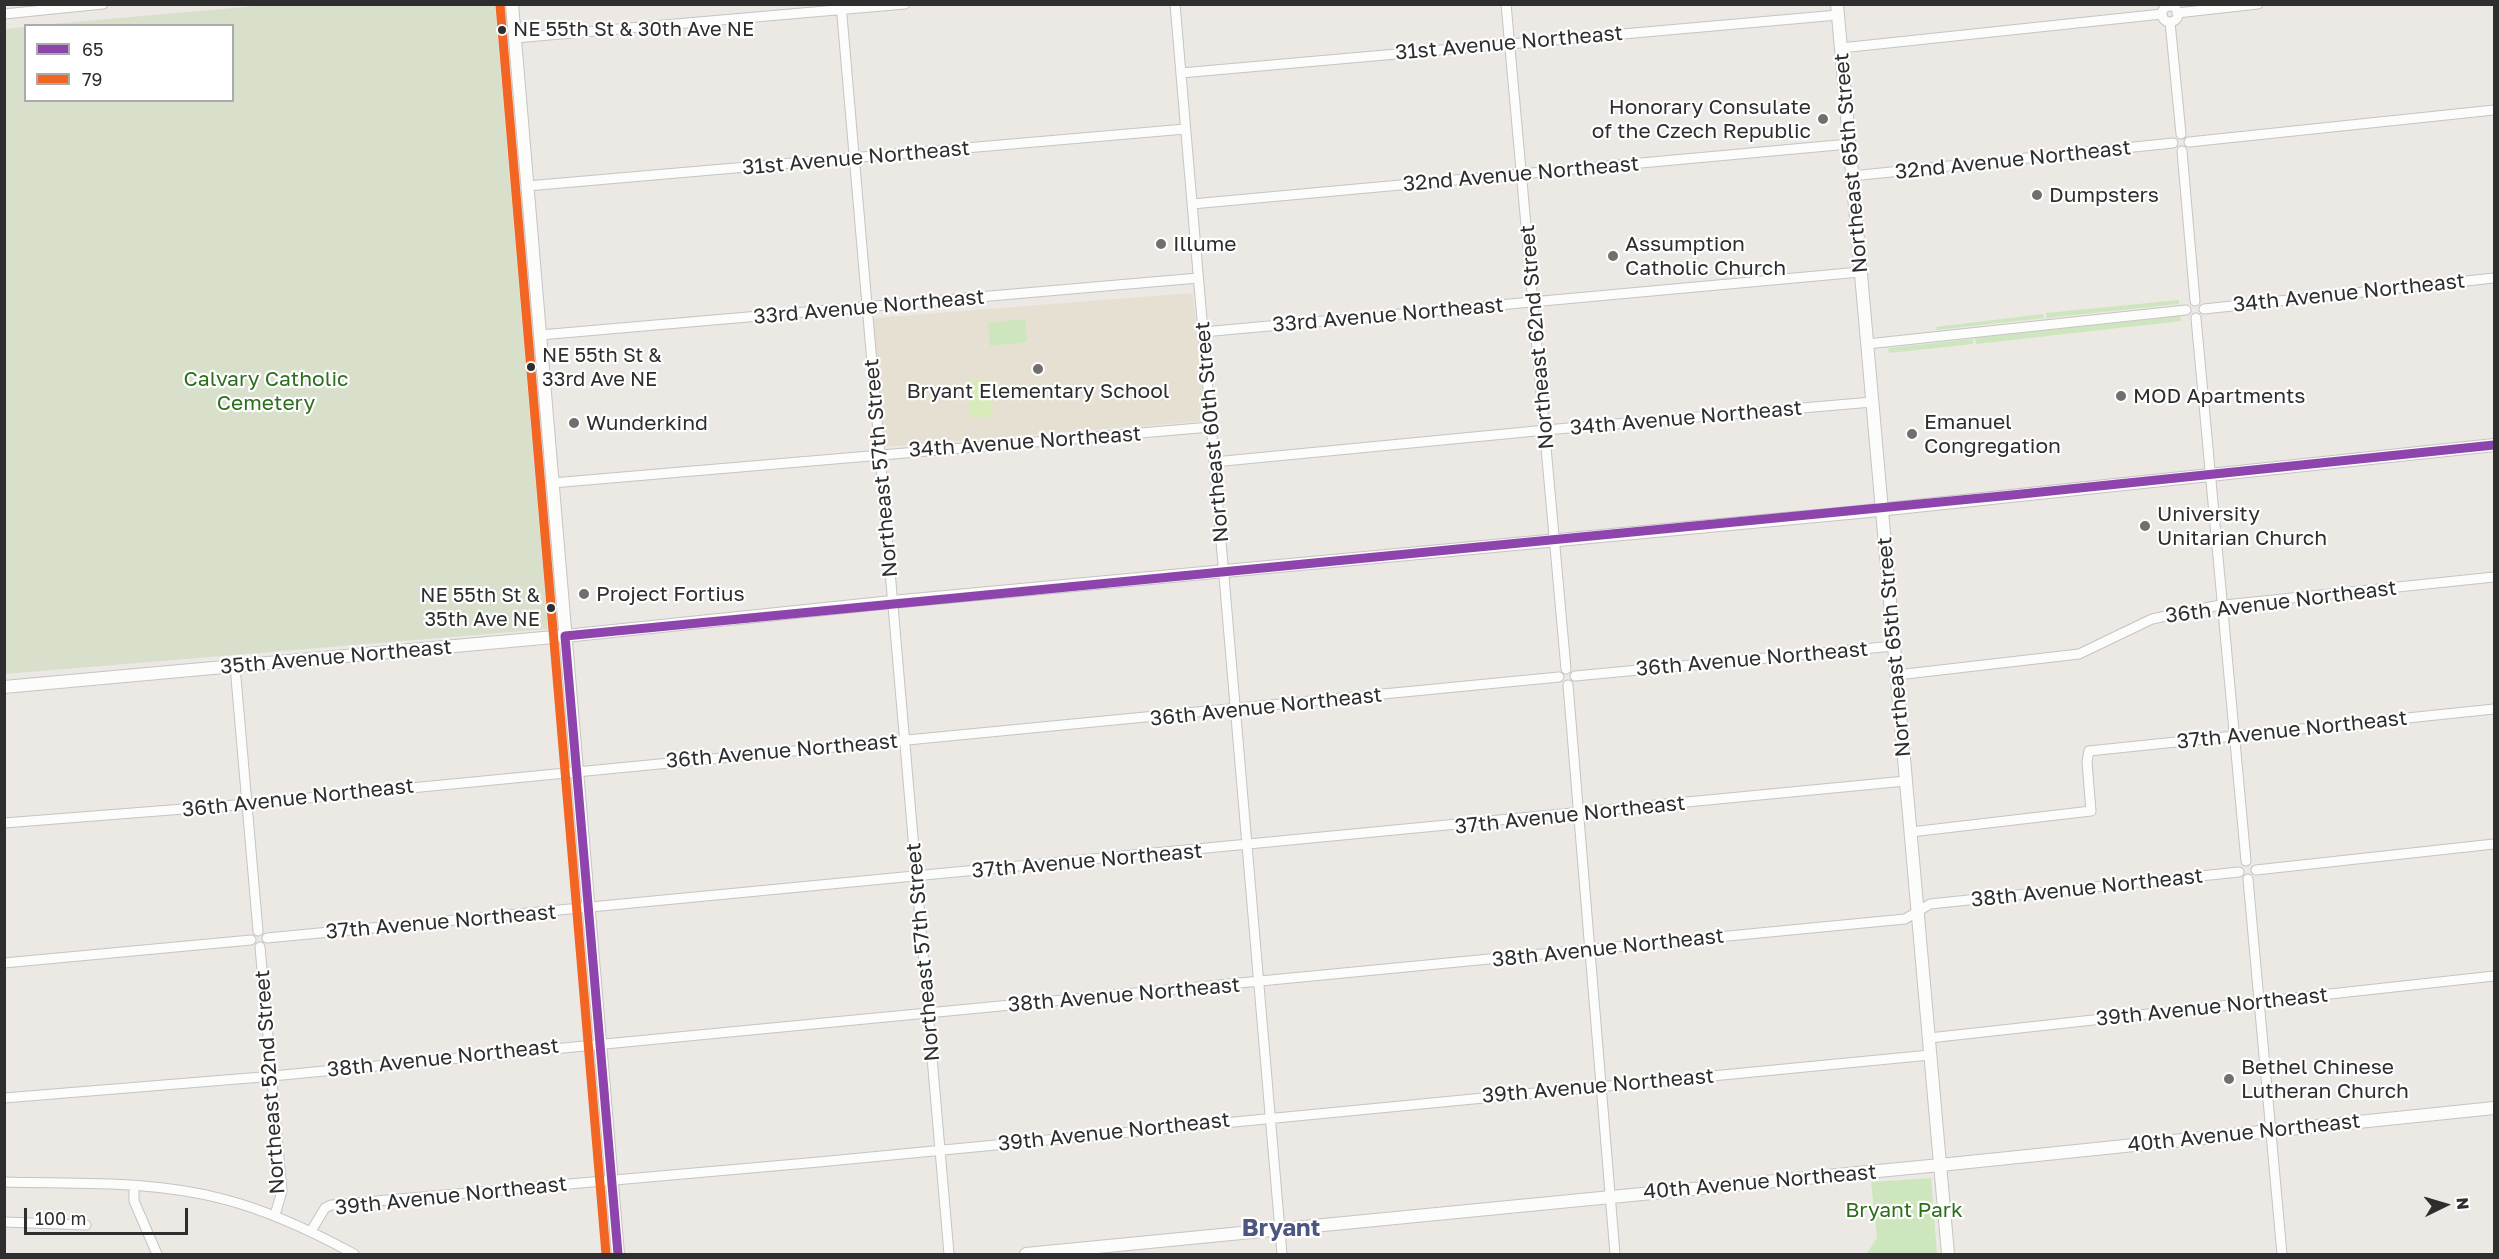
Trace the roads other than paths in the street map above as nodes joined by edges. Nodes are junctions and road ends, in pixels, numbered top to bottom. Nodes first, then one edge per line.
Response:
1 (104, 4) edge
2 (512, 4) edge
3 (905, 4) edge
4 (1175, 4) edge
5 (1506, 4) edge
6 (2258, 4) edge
7 (2169, 5) edge
8 (841, 7) edge
9 (1837, 10) edge
10 (2177, 13) junction
11 (4, 14) edge
12 (2162, 14) junction
13 (2170, 22) junction
14 (515, 38) junction
15 (1509, 43) junction
16 (1841, 48) junction
17 (1181, 73) junction
18 (2494, 110) edge
19 (1185, 129) junction
20 (2181, 134) junction
21 (2189, 142) junction
22 (2173, 143) junction
23 (1850, 144) junction
24 (2182, 151) junction
25 (854, 159) junction
26 (1522, 173) junction
27 (1852, 176) junction
28 (527, 186) junction
29 (1192, 204) junction
30 (1860, 272) junction
31 (2494, 278) edge
32 (1198, 279) junction
33 (2195, 301) junction
34 (1535, 302) junction
35 (867, 306) junction
36 (2204, 309) junction
37 (2186, 310) junction
38 (2196, 318) junction
39 (1203, 332) junction
40 (540, 335) junction
41 (1867, 344) junction
42 (1872, 402) junction
43 (1211, 428) junction
44 (1546, 429) junction
45 (2494, 445) edge
46 (879, 453) junction
47 (1214, 462) junction
48 (2211, 476) junction
49 (552, 483) junction
50 (1882, 510) junction
51 (1556, 540) junction
52 (1223, 573) junction
53 (2494, 577) edge
54 (892, 602) junction
55 (2224, 605) junction
56 (566, 636) junction
57 (1894, 646) junction
58 (235, 666) junction
59 (1566, 669) junction
60 (1897, 675) junction
61 (1575, 676) junction
62 (1558, 677) junction
63 (1568, 685) junction
64 (4, 687) edge
65 (1235, 710) junction
66 (2494, 710) edge
67 (2235, 736) junction
68 (905, 739) junction
69 (577, 770) junction
70 (1906, 781) junction
71 (246, 804) junction
72 (1578, 814) junction
73 (4, 823) edge
74 (1911, 832) junction
75 (2494, 844) edge
76 (1246, 846) junction
77 (2246, 861) junction
78 (2256, 870) junction
79 (2238, 872) junction
80 (917, 876) junction
81 (2248, 879) junction
82 (588, 908) junction
83 (1918, 913) junction
84 (258, 931) junction
85 (267, 938) junction
86 (250, 940) junction
87 (260, 947) junction
88 (1590, 949) junction
89 (4, 963) edge
90 (2494, 976) edge
91 (1258, 982) junction
92 (2259, 1002) junction
93 (927, 1013) junction
94 (1929, 1038) junction
95 (600, 1042) junction
96 (1930, 1055) junction
97 (271, 1076) junction
98 (1601, 1086) junction
99 (4, 1098) edge
100 (2494, 1108) edge
101 (1272, 1117) junction
102 (2270, 1130) junction
103 (940, 1150) junction
104 (1940, 1165) junction
105 (612, 1181) junction
106 (4, 1182) edge
107 (134, 1187) junction
108 (1610, 1196) junction
109 (275, 1215) junction
110 (4, 1222) edge
111 (86, 1225) dead end
112 (1280, 1229) junction
113 (311, 1232) junction
114 (1109, 1250) edge
115 (157, 1254) edge
116 (354, 1254) edge
117 (618, 1254) edge
118 (949, 1254) edge
119 (1026, 1254) edge
120 (1282, 1254) edge
121 (1615, 1254) edge
122 (1948, 1254) edge
123 (2282, 1254) edge

1 - 11 street
2 - 14 main road
3 - 8 street
4 - 17 street, Northeast 60th Street
5 - 15 street, Northeast 62nd Street
6 - 10 street
7 - 10 street
7 - 12 street
8 - 14 street
8 - 25 street, Northeast 57th Street
9 - 15 street, 31st Avenue Northeast
9 - 16 main road, Northeast 65th Street
10 - 13 street
12 - 13 street
12 - 16 street
13 - 20 street
14 - 28 main road
15 - 17 street, 31st Avenue Northeast
15 - 26 street, Northeast 62nd Street
16 - 23 main road, Northeast 65th Street
17 - 19 street, Northeast 60th Street
18 - 21 street
19 - 25 street, 31st Avenue Northeast
19 - 29 street, Northeast 60th Street
20 - 21 street
20 - 22 street
21 - 24 street
22 - 24 street
22 - 27 street, 32nd Avenue Northeast
23 - 26 street, 32nd Avenue Northeast
23 - 27 main road, Northeast 65th Street
24 - 33 street
25 - 28 street, 31st Avenue Northeast
25 - 35 street, Northeast 57th Street
26 - 29 street, 32nd Avenue Northeast
26 - 34 street, Northeast 62nd Street
27 - 30 main road, Northeast 65th Street
28 - 40 main road
29 - 32 street, Northeast 60th Street
30 - 34 street, 33rd Avenue Northeast
30 - 41 main road, Northeast 65th Street
31 - 36 street, 34th Avenue Northeast
32 - 35 street, 33rd Avenue Northeast
32 - 39 street, Northeast 60th Street
33 - 36 street
33 - 37 street
34 - 39 street, 33rd Avenue Northeast
34 - 44 street, Northeast 62nd Street
35 - 40 street, 33rd Avenue Northeast
35 - 46 street, Northeast 57th Street
36 - 38 street
37 - 38 street
37 - 41 street
38 - 48 street
39 - 43 street, Northeast 60th Street
40 - 49 main road
41 - 42 main road, Northeast 65th Street
42 - 44 street, 34th Avenue Northeast
42 - 50 main road, Northeast 65th Street
43 - 46 street, 34th Avenue Northeast
43 - 47 street, Northeast 60th Street
44 - 47 street, 34th Avenue Northeast
44 - 51 street, Northeast 62nd Street
45 - 48 main road, 35th Avenue Northeast
46 - 49 street, 34th Avenue Northeast
46 - 54 street, Northeast 57th Street
47 - 52 street, Northeast 60th Street
48 - 50 main road, 35th Avenue Northeast
48 - 55 street
49 - 56 main road
50 - 51 main road, 35th Avenue Northeast
50 - 57 main road, Northeast 65th Street
51 - 52 main road, 35th Avenue Northeast
51 - 59 street, Northeast 62nd Street
52 - 54 main road, 35th Avenue Northeast
52 - 65 street, Northeast 60th Street
53 - 55 street, 36th Avenue Northeast
54 - 56 main road, 35th Avenue Northeast
54 - 68 street, Northeast 57th Street
55 - 60 street, 36th Avenue Northeast
55 - 67 street
56 - 58 main road, 35th Avenue Northeast
56 - 69 main road
57 - 60 main road, Northeast 65th Street
57 - 61 street, 36th Avenue Northeast
58 - 64 main road, 35th Avenue Northeast
58 - 71 street
59 - 61 street
59 - 62 street
60 - 70 main road, Northeast 65th Street
61 - 63 street
62 - 63 street
62 - 65 street, 36th Avenue Northeast
63 - 72 street
65 - 68 street, 36th Avenue Northeast
65 - 76 street, Northeast 60th Street
66 - 67 street, 37th Avenue Northeast
67 - 74 street, 37th Avenue Northeast
67 - 77 street
68 - 69 street, 36th Avenue Northeast
68 - 80 street, Northeast 57th Street
69 - 71 street, 36th Avenue Northeast
69 - 82 main road
70 - 72 street, 37th Avenue Northeast
70 - 74 main road, Northeast 65th Street
71 - 73 street, 36th Avenue Northeast
71 - 84 street
72 - 76 street, 37th Avenue Northeast
72 - 88 street
74 - 83 main road, Northeast 65th Street
75 - 78 street
76 - 80 street, 37th Avenue Northeast
76 - 91 street, Northeast 60th Street
77 - 78 street
77 - 79 street
78 - 81 street
79 - 81 street
79 - 83 street, 38th Avenue Northeast
80 - 82 street, 37th Avenue Northeast
80 - 93 street, Northeast 57th Street
81 - 92 street
82 - 85 street, 37th Avenue Northeast
82 - 95 main road
83 - 88 street, 38th Avenue Northeast
83 - 94 main road, Northeast 65th Street
84 - 85 street
84 - 86 street
85 - 87 street
86 - 87 street
86 - 89 street
87 - 97 street, Northeast 52nd Street
88 - 91 street, 38th Avenue Northeast
88 - 98 street
90 - 92 street, 39th Avenue Northeast
91 - 93 street, 38th Avenue Northeast
91 - 101 street, Northeast 60th Street
92 - 94 street, 39th Avenue Northeast
92 - 102 street
93 - 95 street, 38th Avenue Northeast
93 - 103 street, Northeast 57th Street
94 - 96 main road, Northeast 65th Street
95 - 97 street, 38th Avenue Northeast
95 - 105 main road
96 - 98 street, 39th Avenue Northeast
96 - 104 main road, Northeast 65th Street
97 - 99 street, 38th Avenue Northeast
97 - 109 street, Northeast 52nd Street
98 - 101 street, 39th Avenue Northeast
98 - 108 street
100 - 102 main road, 40th Avenue Northeast
101 - 103 street, 39th Avenue Northeast
101 - 112 street, Northeast 60th Street
102 - 104 main road, 40th Avenue Northeast
102 - 123 street
103 - 105 street, 39th Avenue Northeast
103 - 118 street, Northeast 57th Street
104 - 108 main road, 40th Avenue Northeast
104 - 122 main road, Northeast 65th Street
105 - 113 street, 39th Avenue Northeast
105 - 117 main road
106 - 107 street
107 - 109 street
107 - 115 street
108 - 112 main road, 40th Avenue Northeast
108 - 121 street
109 - 113 street
110 - 111 street
112 - 114 main road, 40th Avenue Northeast
112 - 120 street, Northeast 60th Street
113 - 116 street
114 - 119 main road, 40th Avenue Northeast

